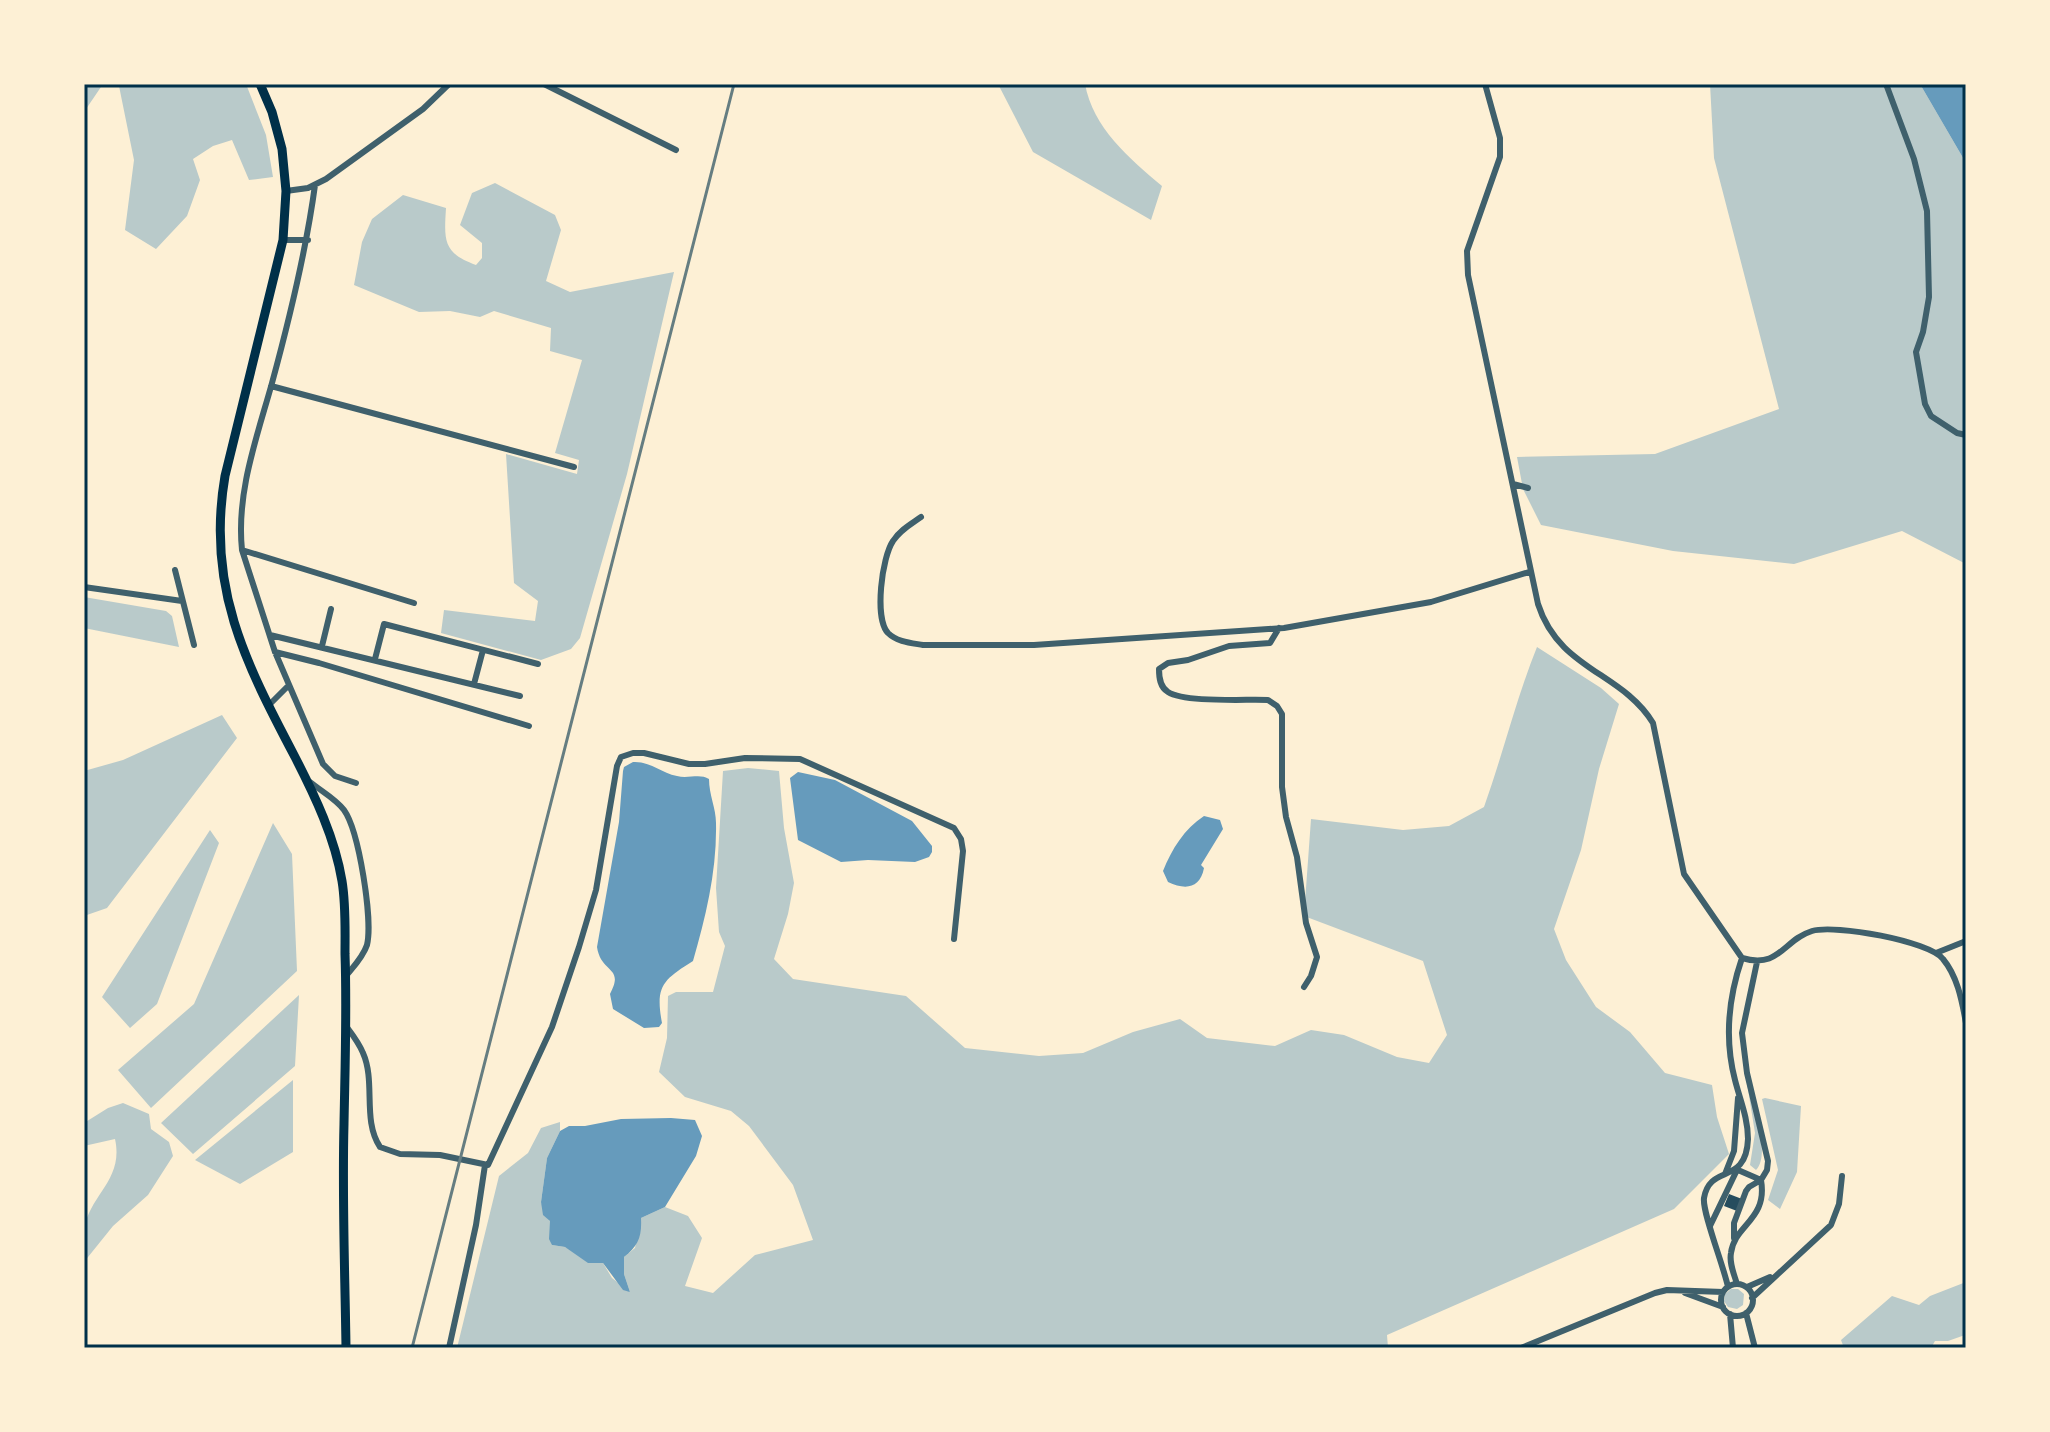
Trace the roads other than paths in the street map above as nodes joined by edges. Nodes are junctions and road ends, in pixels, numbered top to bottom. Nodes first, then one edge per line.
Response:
1 (260, 84) edge
2 (449, 84) edge
3 (544, 84) edge
4 (1485, 84) edge
5 (1886, 84) edge
6 (676, 150) dead end
7 (315, 185) junction
8 (286, 191) junction
9 (283, 240) junction
10 (308, 240) junction
11 (271, 386) junction
12 (1966, 435) edge
13 (574, 467) dead end
14 (1513, 484) junction
15 (1528, 488) dead end
16 (921, 517) dead end
17 (242, 550) junction
18 (175, 570) dead end
19 (1529, 572) junction
20 (84, 587) edge
21 (182, 601) junction
22 (414, 603) dead end
23 (331, 609) dead end
24 (1279, 628) junction
25 (270, 635) junction
26 (194, 645) dead end
27 (322, 646) junction
28 (483, 650) junction
29 (275, 652) junction
30 (375, 659) junction
31 (538, 664) dead end
32 (474, 684) junction
33 (289, 685) junction
34 (520, 696) dead end
35 (270, 704) junction
36 (529, 726) dead end
37 (307, 780) junction
38 (356, 783) dead end
39 (954, 939) dead end
40 (1966, 941) edge
41 (1936, 953) junction
42 (1742, 958) junction
43 (1757, 962) junction
44 (346, 976) junction
45 (1304, 987) dead end
46 (1966, 1023) edge
47 (346, 1026) junction
48 (1727, 1031) junction
49 (1742, 1033) junction
50 (1747, 1073) junction
51 (1734, 1076) junction
52 (1737, 1090) junction
53 (485, 1165) junction
54 (1737, 1171) junction
55 (1725, 1174) junction
56 (1842, 1176) dead end
57 (1761, 1180) junction
58 (1710, 1226) junction
59 (1734, 1239) junction
60 (1774, 1276) junction
61 (1737, 1284) junction
62 (1747, 1287) junction
63 (1726, 1289) junction
64 (1677, 1291) junction
65 (1752, 1298) junction
66 (1723, 1307) junction
67 (1746, 1313) junction
68 (1730, 1314) junction
69 (346, 1348) edge
70 (449, 1348) edge
71 (1521, 1348) edge
72 (1733, 1348) edge
73 (1755, 1348) edge

1 - 8 main road
2 - 7 street
3 - 6 street
4 - 14 street
5 - 12 street
7 - 8 street
7 - 10 street
8 - 9 main road
9 - 10 street
9 - 35 main road
10 - 11 street
11 - 13 street
11 - 17 street
14 - 15 street
14 - 19 street
16 - 24 street
17 - 22 street
17 - 25 street
18 - 21 street
19 - 24 street
19 - 42 street
20 - 21 street
21 - 26 street
23 - 27 street
24 - 45 street
25 - 27 street
25 - 29 street
27 - 30 street
28 - 30 street
28 - 31 street
28 - 32 street
29 - 33 street
29 - 36 street
30 - 32 street
32 - 34 street
33 - 35 street
33 - 38 street
35 - 37 main road
37 - 44 main road
37 - 44 street
39 - 53 street
40 - 41 street
41 - 43 street
41 - 46 street
42 - 43 street
42 - 48 street
43 - 49 street
44 - 47 main road
47 - 53 street
47 - 69 main road
48 - 49 street
48 - 51 street
49 - 50 street
50 - 51 street
50 - 57 street
51 - 52 street
52 - 54 street
52 - 55 street
53 - 70 street
54 - 55 street
54 - 57 street
54 - 58 street
55 - 58 street
56 - 60 street
57 - 59 street
57 - 59 street
58 - 63 street
59 - 61 street
60 - 62 street
60 - 65 street
61 - 62 street
61 - 63 street
62 - 65 street
63 - 64 street
63 - 66 street
64 - 66 street
64 - 71 street
65 - 67 street
66 - 68 street
67 - 68 street
67 - 73 street
68 - 72 street

